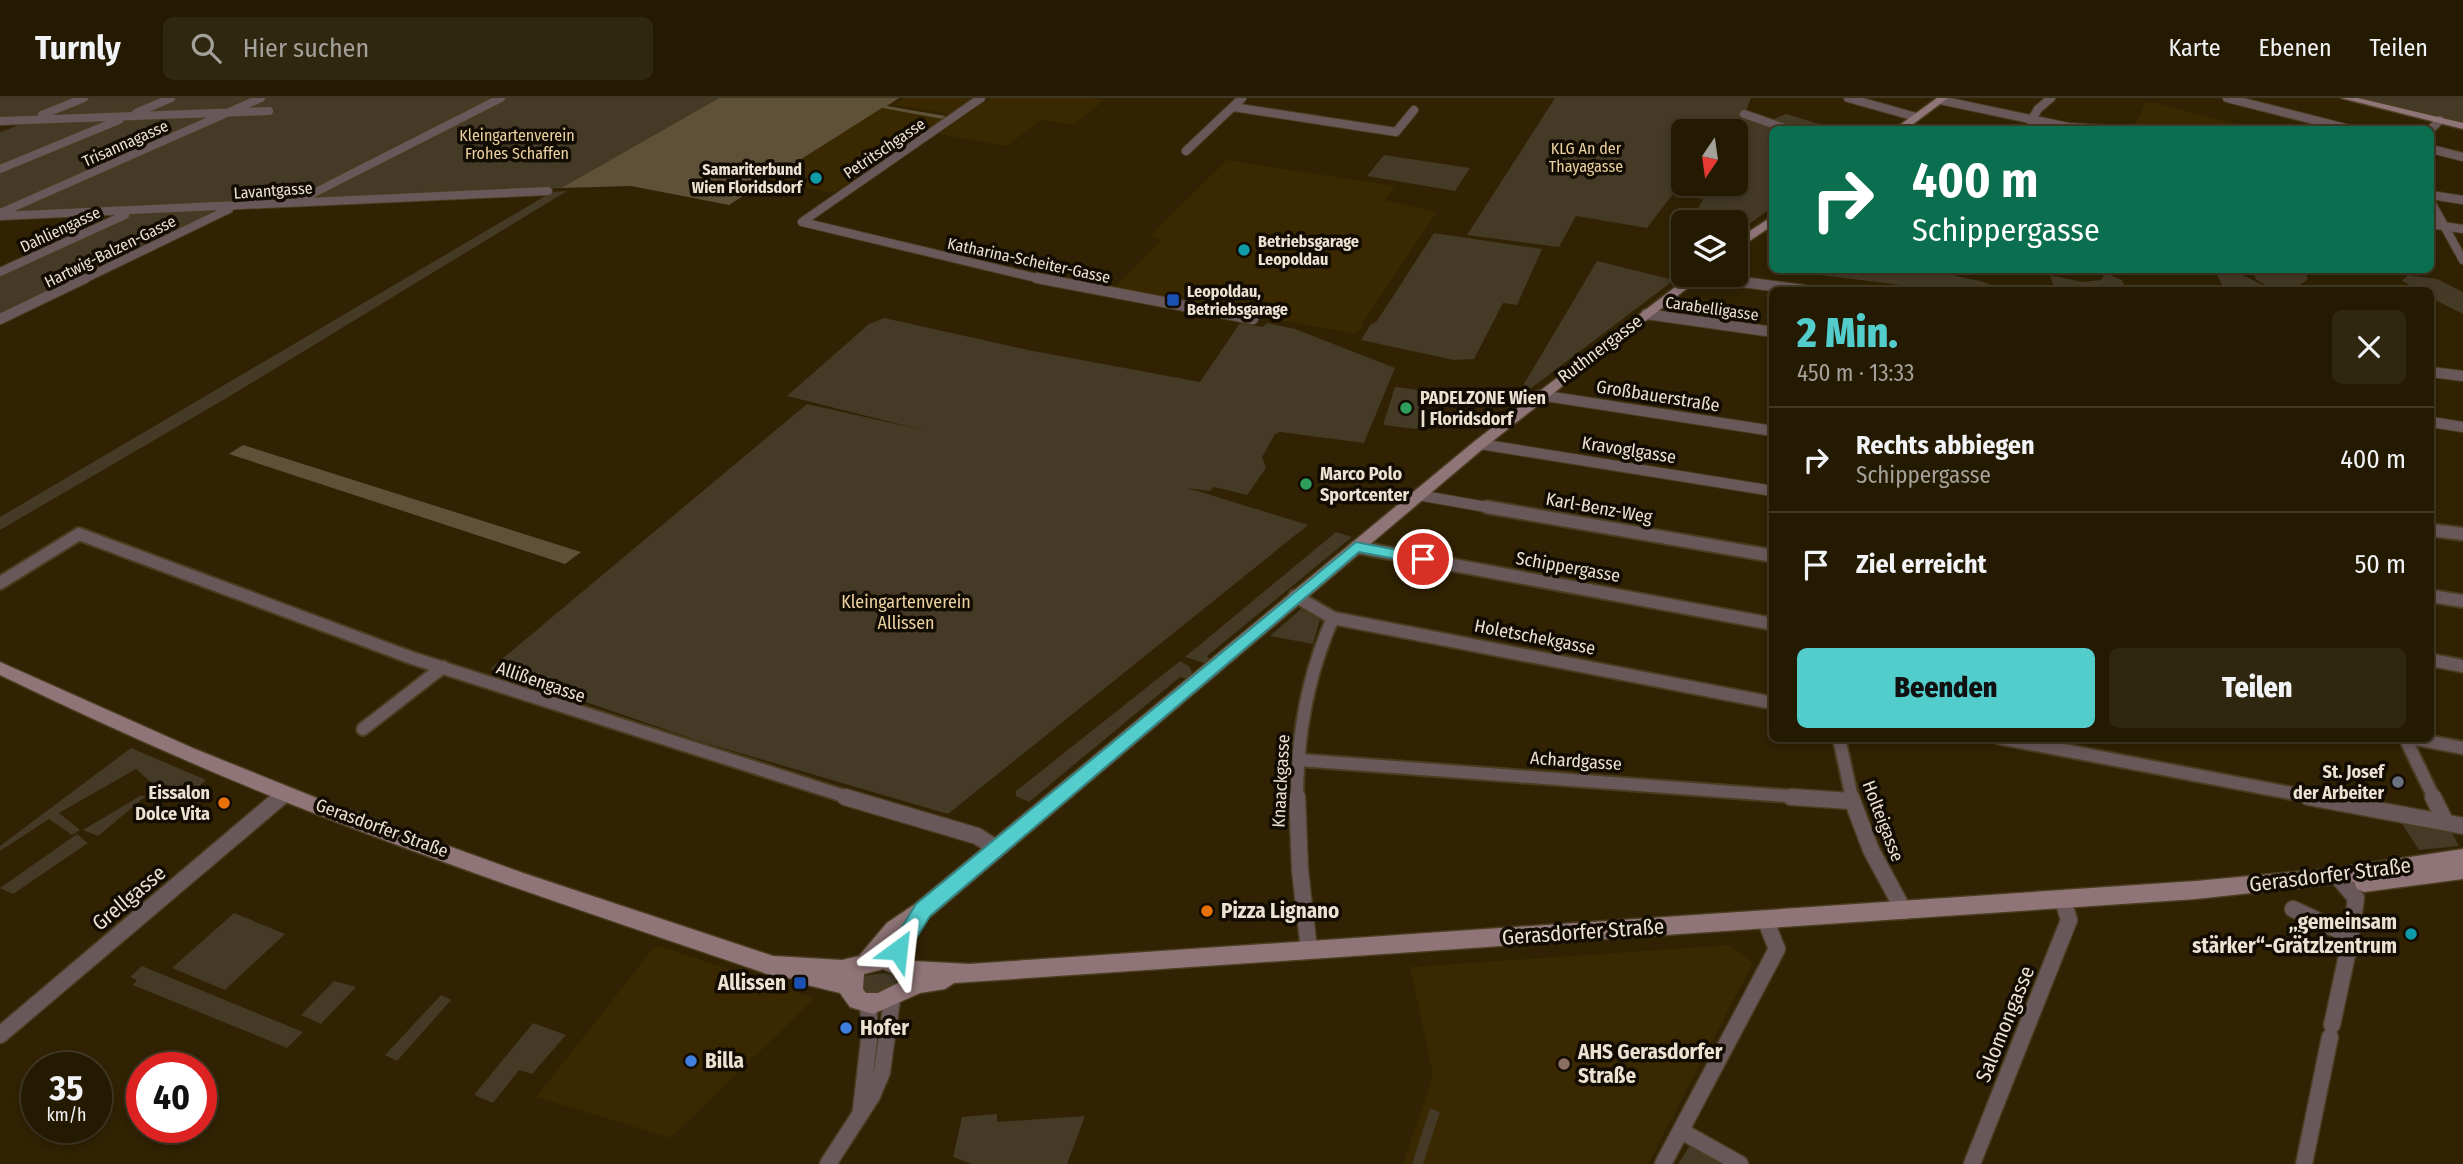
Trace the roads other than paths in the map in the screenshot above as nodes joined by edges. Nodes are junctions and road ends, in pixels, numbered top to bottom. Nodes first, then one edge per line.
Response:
1 (84, 98) edge
2 (171, 98) edge
3 (261, 98) edge
4 (501, 98) edge
5 (981, 98) edge
6 (1242, 98) edge
7 (1848, 98) edge
8 (2051, 98) edge
9 (2228, 98) edge
10 (2347, 98) edge
11 (1941, 99) edge
12 (1233, 107) junction
13 (1414, 110) dead end
14 (269, 111) dead end
15 (228, 112) junction
16 (1744, 114) dead end
17 (129, 116) junction
18 (1916, 117) junction
19 (31, 119) junction
20 (2440, 120) junction
21 (0, 121) edge
22 (2031, 121) junction
23 (1778, 126) edge
24 (1904, 126) edge
25 (2057, 126) edge
26 (2337, 126) edge
27 (2434, 126) edge
28 (2463, 126) edge
29 (0, 131) edge
30 (2434, 150) edge
31 (1186, 151) dead end
32 (2463, 157) edge
33 (0, 169) edge
34 (548, 191) dead end
35 (2434, 195) edge
36 (2463, 200) edge
37 (292, 204) junction
38 (232, 207) junction
39 (2434, 209) edge
40 (131, 212) junction
41 (0, 215) edge
42 (27, 215) junction
43 (802, 222) joint
44 (1769, 222) edge
45 (2434, 225) edge
46 (2441, 226) junction
47 (0, 227) edge
48 (2463, 229) edge
49 (1748, 237) edge
50 (2463, 260) edge
51 (0, 272) edge
52 (1748, 283) edge
53 (1682, 287) edge
54 (1781, 287) edge
55 (1646, 314) junction
56 (1253, 318) dead end
57 (0, 319) edge
58 (1769, 331) edge
59 (2434, 372) edge
60 (2463, 376) edge
61 (1539, 395) junction
62 (2434, 422) edge
63 (2463, 427) edge
64 (1769, 430) edge
65 (1480, 444) junction
66 (1769, 490) edge
67 (1419, 495) junction
68 (2434, 530) edge
69 (2463, 534) edge
70 (1356, 547) junction
71 (1769, 555) edge
72 (0, 583) edge
73 (1296, 596) junction
74 (2434, 596) edge
75 (2463, 601) edge
76 (1334, 618) junction
77 (1769, 623) edge
78 (2434, 661) edge
79 (2463, 666) edge
80 (443, 667) junction
81 (0, 668) edge
82 (1769, 702) edge
83 (363, 729) dead end
84 (1840, 742) edge
85 (2020, 742) edge
86 (2407, 742) edge
87 (2432, 742) edge
88 (2463, 748) edge
89 (1299, 760) junction
90 (285, 793) junction
91 (1851, 801) junction
92 (2445, 821) junction
93 (2463, 826) edge
94 (996, 848) junction
95 (2463, 857) edge
96 (2463, 871) edge
97 (2341, 880) junction
98 (2063, 900) junction
99 (2293, 909) dead end
100 (923, 910) junction
101 (1904, 911) junction
102 (1765, 919) junction
103 (2349, 944) junction
104 (1309, 950) junction
105 (899, 965) junction
106 (859, 971) junction
107 (969, 974) junction
108 (893, 997) junction
109 (868, 1004) junction
110 (0, 1035) edge
111 (861, 1110) junction
112 (1681, 1131) junction
113 (828, 1164) edge
114 (1663, 1164) edge
115 (1740, 1164) edge
116 (1972, 1164) edge
117 (2304, 1164) edge

1 - 19 street
2 - 17 street
3 - 15 street, Trisannagasse
4 - 37 street
5 - 43 street, Petritschgasse
6 - 12 street
7 - 18 street
8 - 22 street
9 - 26 street
10 - 20 main road
11 - 18 main road
11 - 22 street
12 - 13 street
12 - 31 street
14 - 15 street
15 - 17 street
15 - 41 street, Trisannagasse
16 - 23 street
17 - 19 street
17 - 33 street
18 - 24 main road
19 - 21 street
19 - 29 street
20 - 27 street
20 - 28 main road
22 - 25 street
30 - 32 street
34 - 37 street, Lavantgasse
35 - 36 street
37 - 38 street, Lavantgasse
38 - 40 street, Lavantgasse
38 - 57 street, Hartwig-Balzen-Gasse
39 - 46 street
40 - 42 street, Lavantgasse
40 - 51 street, Dahliengasse
41 - 42 street, Lavantgasse
42 - 47 street
43 - 56 street, Katharina-Scheiter-Gasse
44 - 49 main road
45 - 46 street
46 - 48 street
46 - 50 street
52 - 54 street
53 - 55 main road, Ruthnergasse
55 - 58 street, Carabelligasse
55 - 61 main road, Ruthnergasse
59 - 60 street
61 - 64 street, Großbauerstraße
61 - 65 main road, Ruthnergasse
62 - 63 street
65 - 66 street, Kravoglgasse
65 - 67 main road, Ruthnergasse
67 - 70 main road, Ruthnergasse
67 - 71 street, Karl-Benz-Weg
68 - 69 street
70 - 73 main road, Ruthnergasse
70 - 77 street, Schippergasse
72 - 80 street, Allißengasse
73 - 76 street, Holetschekgasse
73 - 94 main road, Ruthnergasse
74 - 75 street
76 - 82 street, Holetschekgasse
76 - 89 street, Knaackgasse
78 - 79 street
80 - 83 street
80 - 94 street, Allißengasse
81 - 90 main road, Gerasdorfer Straße
84 - 91 street, Holteigasse
85 - 92 street
86 - 92 street
87 - 88 street
89 - 91 street, Achardgasse
89 - 104 street, Knaackgasse
90 - 106 main road, Gerasdorfer Straße
90 - 110 street, Grellgasse
91 - 101 street, Holteigasse
92 - 93 street
94 - 100 main road, Ruthnergasse
95 - 97 main road, Gerasdorfer Straße
96 - 97 main road, Gerasdorfer Straße
97 - 98 main road, Gerasdorfer Straße
97 - 103 street
98 - 101 main road, Gerasdorfer Straße
98 - 116 street, Salomongasse
99 - 103 street
100 - 105 main road, Ruthnergasse
100 - 106 main road, Ruthnergasse
101 - 102 main road, Gerasdorfer Straße
102 - 104 main road, Gerasdorfer Straße
102 - 112 street
103 - 117 street
104 - 107 main road, Gerasdorfer Straße
105 - 106 main road, Gerasdorfer Straße
105 - 107 main road, Gerasdorfer Straße
105 - 108 main road
106 - 109 main road
107 - 108 main road, Gerasdorfer Straße
108 - 109 main road, Gerasdorfer Straße
108 - 111 street
109 - 111 street
111 - 113 street
112 - 114 street
112 - 115 street

